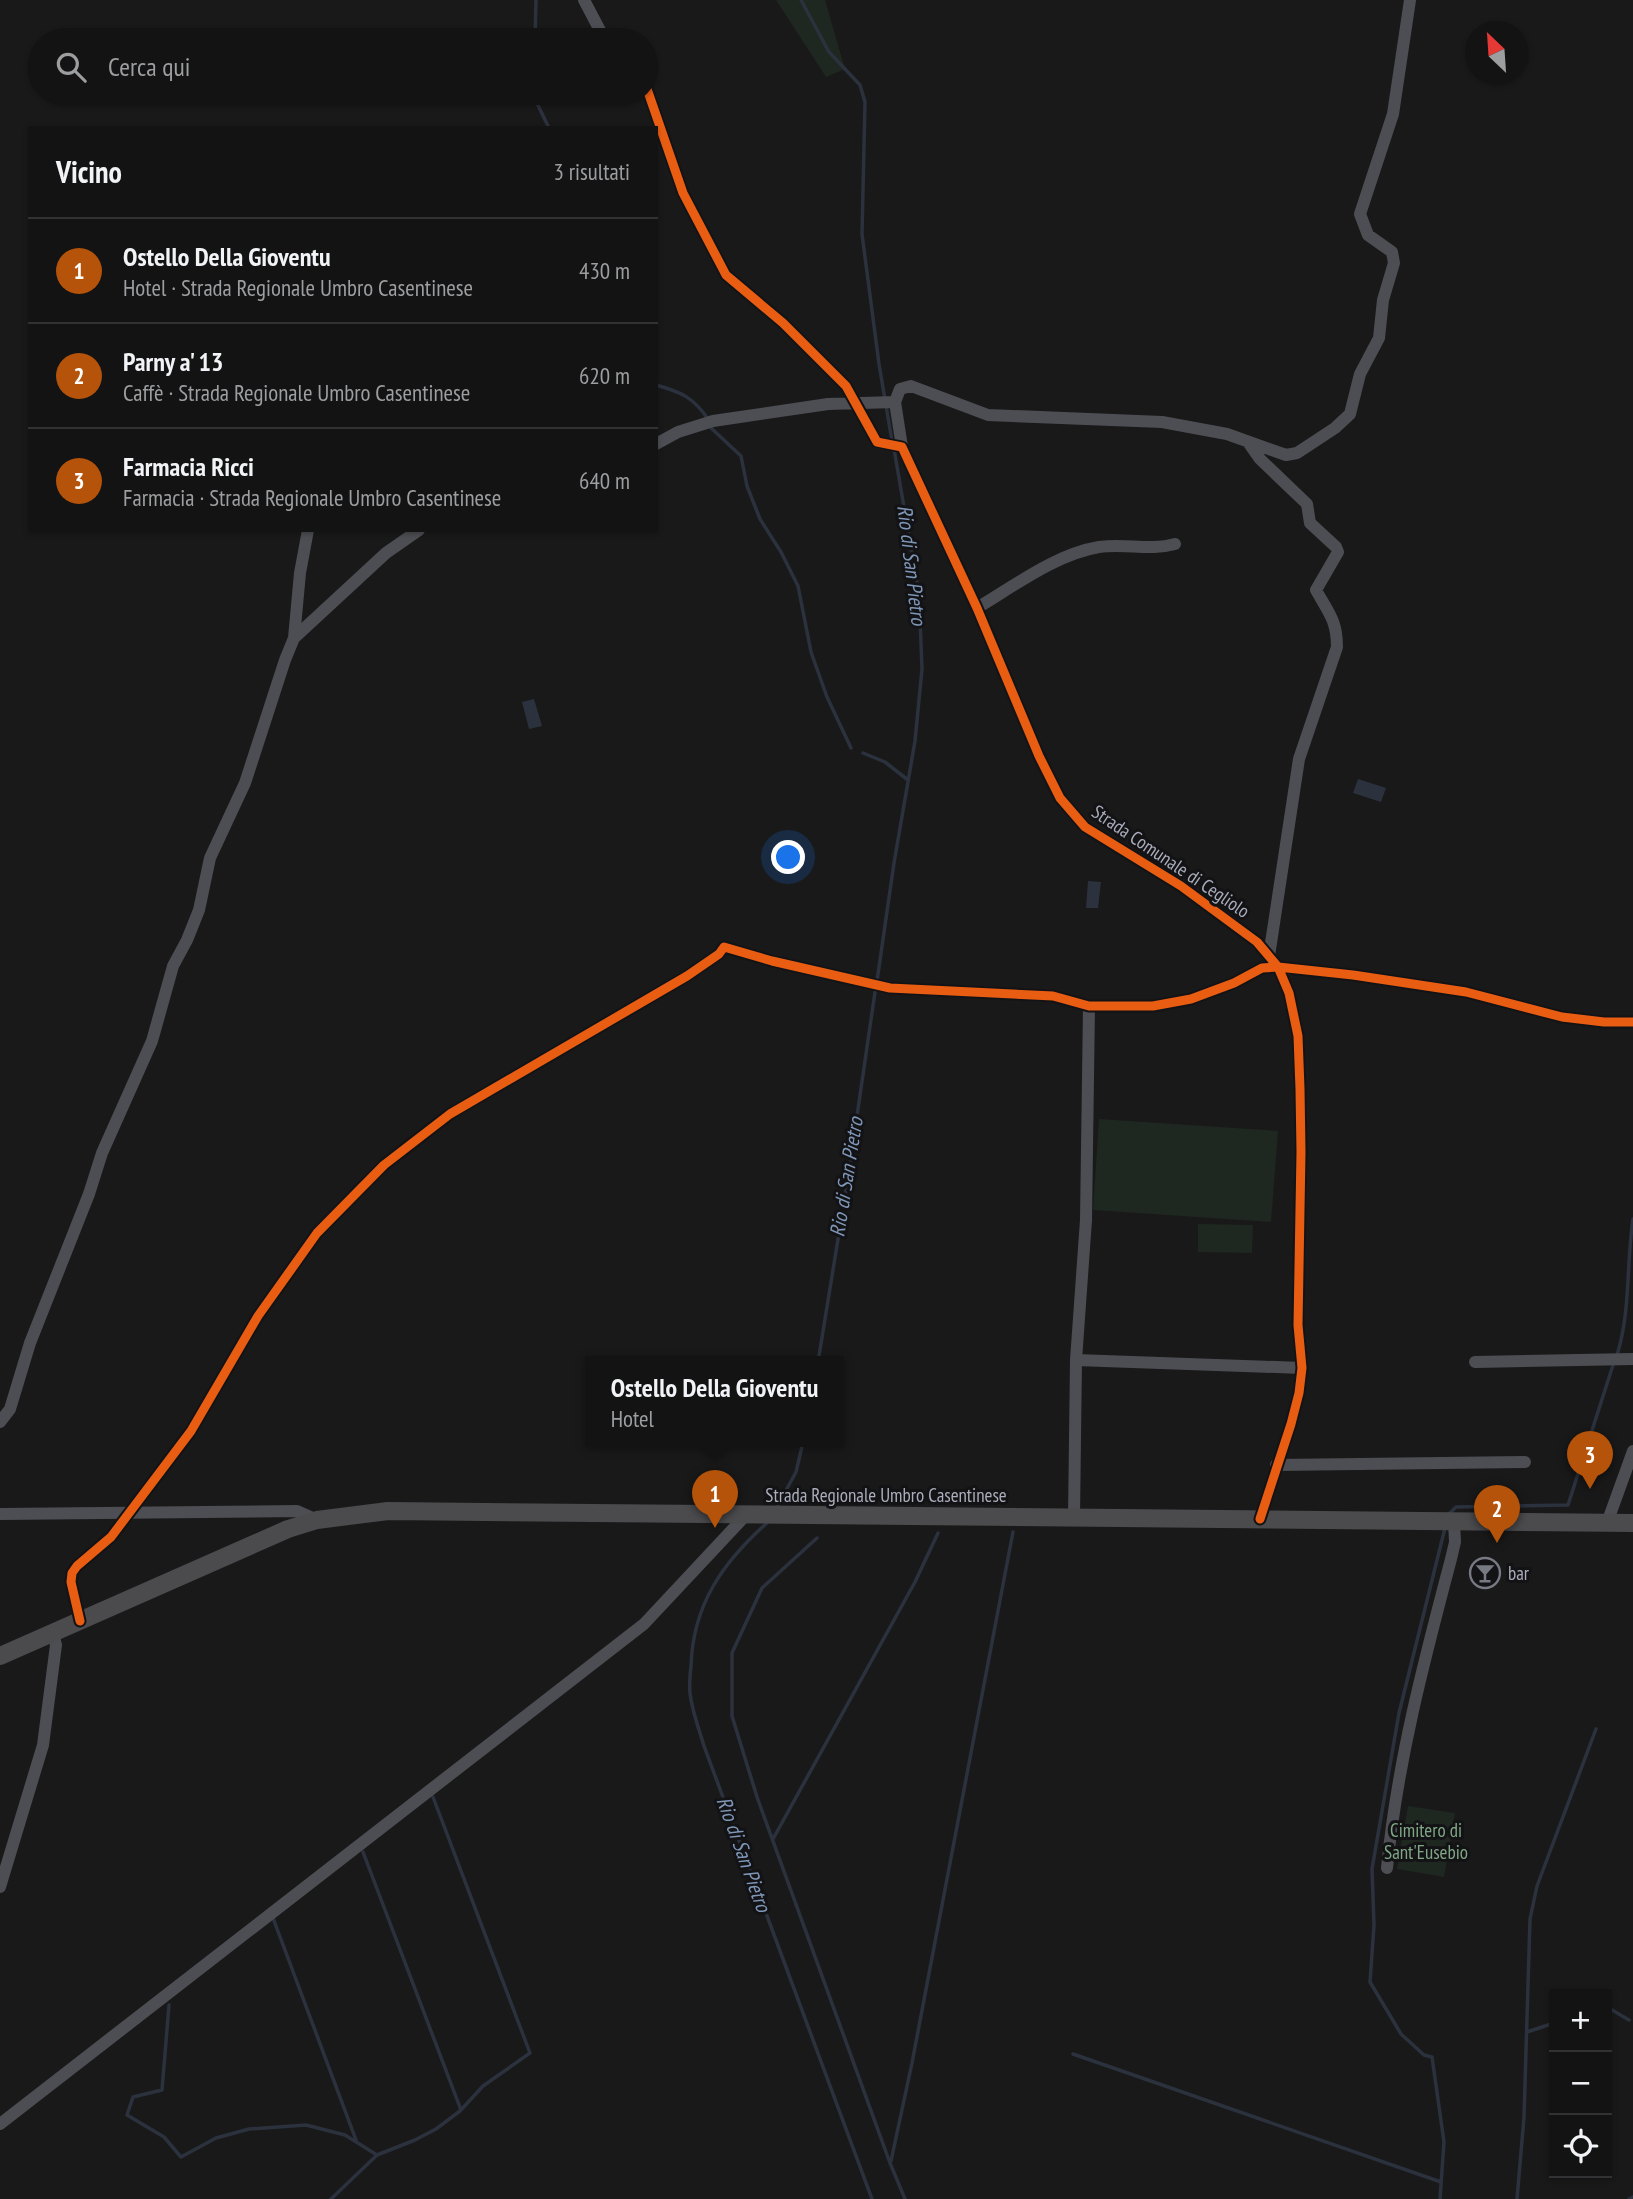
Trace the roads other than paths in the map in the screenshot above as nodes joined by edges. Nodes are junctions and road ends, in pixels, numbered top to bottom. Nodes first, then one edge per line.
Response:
1 (584, 0) edge
2 (1410, 0) edge
3 (599, 28) edge
4 (653, 105) edge
5 (855, 402) junction
6 (894, 402) junction
7 (1248, 441) junction
8 (658, 443) edge
9 (902, 447) junction
10 (308, 532) edge
11 (416, 532) edge
12 (1175, 544) dead end
13 (977, 608) junction
14 (295, 638) junction
15 (1269, 956) junction
16 (1278, 967) junction
17 (1090, 1006) junction
18 (1633, 1022) edge
19 (1633, 1359) edge
20 (1076, 1360) junction
21 (1475, 1362) dead end
22 (1302, 1368) junction
23 (0, 1422) edge
24 (1633, 1451) edge
25 (1525, 1462) dead end
26 (1276, 1465) junction
27 (130, 1513) junction
28 (0, 1514) edge
29 (747, 1516) junction
30 (1074, 1517) junction
31 (1260, 1519) junction
32 (317, 1520) junction
33 (1454, 1521) junction
34 (1607, 1523) junction
35 (1633, 1523) edge
36 (80, 1621) junction
37 (53, 1633) junction
38 (0, 1656) edge
39 (1387, 1868) dead end
40 (0, 1887) edge
41 (0, 2124) edge

1 - 3 street
2 - 7 street
4 - 5 street
5 - 6 street
5 - 8 street
5 - 9 street
6 - 7 street
6 - 9 street, Strada Comunale di Cegliolo
7 - 15 street
9 - 13 street, Strada Comunale di Cegliolo
10 - 14 street
11 - 14 street
12 - 13 street
13 - 15 street, Strada Comunale di Cegliolo
14 - 23 street
15 - 16 street, Strada Comunale di Cegliolo
16 - 17 street
16 - 18 street
16 - 22 street, Strada Comunale di Cegliolo
17 - 20 street
17 - 27 street
19 - 21 street
20 - 22 street
20 - 30 street
22 - 26 street, Strada Comunale di Cegliolo
24 - 34 street
25 - 26 street
26 - 31 street, Strada Comunale di Cegliolo
27 - 28 street
27 - 32 street
27 - 36 street
29 - 30 main road, Strada Regionale Umbro Casentinese
29 - 32 main road, Strada Regionale Umbro Casentinese
29 - 41 street
30 - 31 main road, Strada Regionale Umbro Casentinese
31 - 33 main road, Strada Regionale Umbro Casentinese
32 - 36 main road, Strada Regionale Umbro Casentinese
33 - 34 main road, Strada Regionale Umbro Casentinese
33 - 39 street
34 - 35 main road, Strada Regionale Umbro Casentinese
36 - 37 main road, Strada Regionale Umbro Casentinese
37 - 38 main road, Strada Regionale Umbro Casentinese
37 - 40 street

